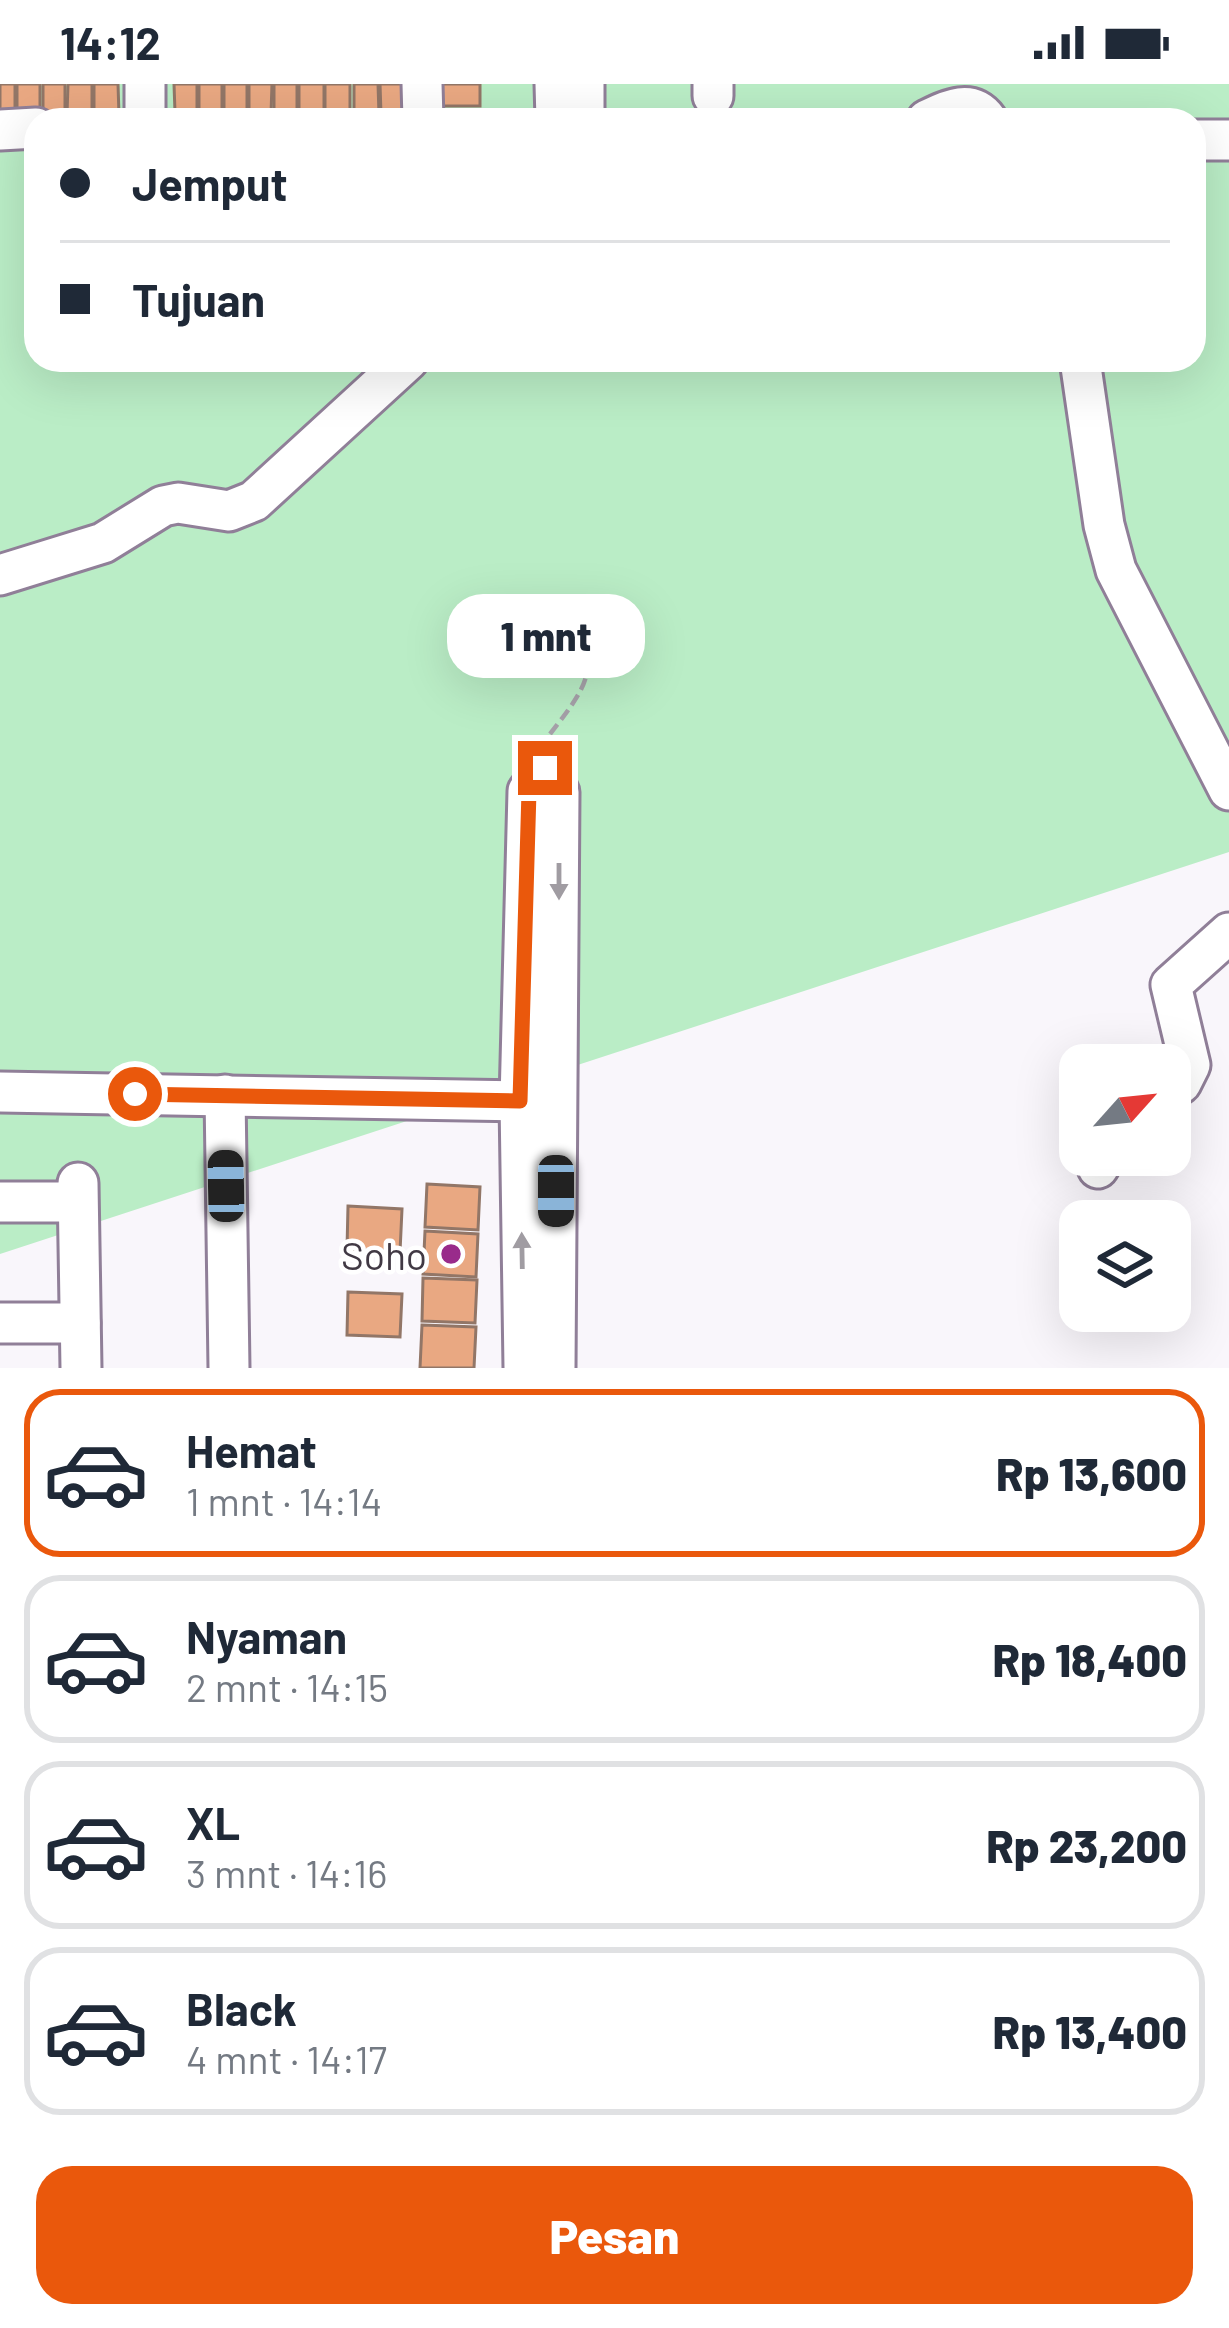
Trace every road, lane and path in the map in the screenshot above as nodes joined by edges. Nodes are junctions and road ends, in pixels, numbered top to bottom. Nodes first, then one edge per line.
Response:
1 (394, 372) edge
2 (1082, 372) edge
3 (0, 575) edge
4 (572, 598) dead end
5 (545, 768) junction
6 (1229, 790) edge
7 (1229, 934) edge
8 (1185, 1044) edge
9 (0, 1092) edge
10 (225, 1095) junction
11 (520, 1101) junction
12 (0, 1202) edge
13 (0, 1323) edge
14 (80, 1323) junction
15 (81, 1368) edge
16 (229, 1368) edge
17 (524, 1368) edge
18 (555, 1368) edge

1 - 3 street
2 - 6 street
4 - 5 path
5 - 11 street
5 -> 18 street
7 - 8 street
9 - 10 street
10 - 11 street
10 - 16 street
17 -> 11 street
12 - 14 street
13 - 14 street
14 - 15 street

